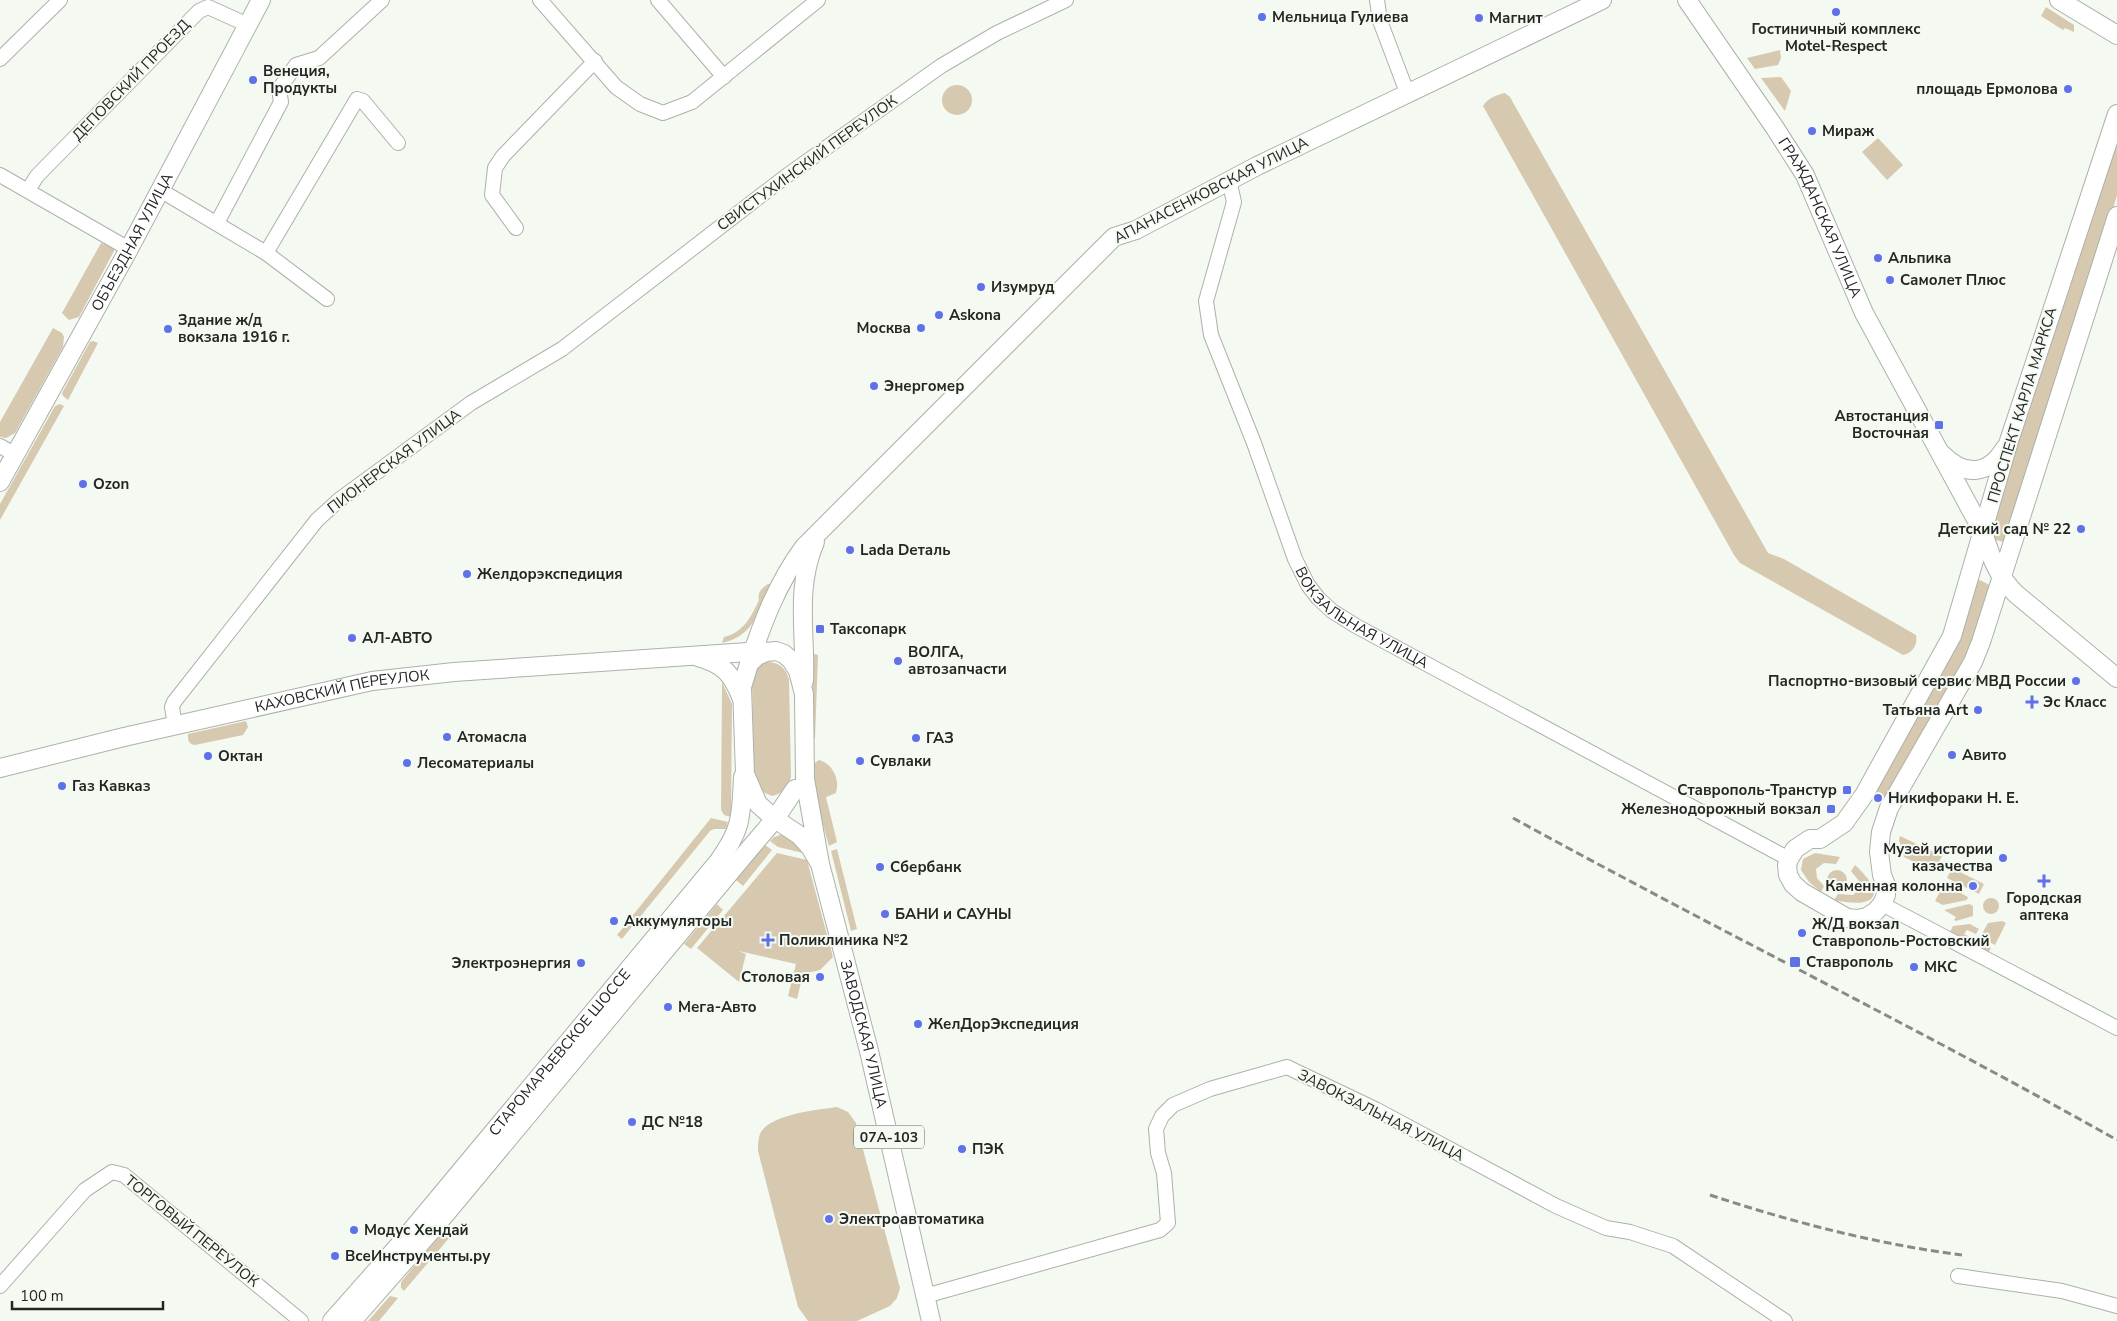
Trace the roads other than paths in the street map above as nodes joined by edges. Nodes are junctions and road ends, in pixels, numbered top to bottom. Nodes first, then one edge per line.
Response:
1 (60, 0) edge
2 (261, 0) edge
3 (382, 0) edge
4 (540, 0) edge
5 (658, 0) edge
6 (818, 0) edge
7 (1066, 0) edge
8 (1377, 0) edge
9 (1602, 0) edge
10 (1687, 0) edge
11 (2059, 0) edge
12 (2117, 17) edge
13 (2094, 22) junction
14 (248, 25) junction
15 (2117, 35) edge
16 (0, 59) edge
17 (595, 61) junction
18 (724, 77) junction
19 (1408, 95) junction
20 (2117, 114) edge
21 (398, 143) dead end
22 (0, 175) edge
23 (1229, 180) junction
24 (28, 190) junction
25 (160, 190) junction
26 (2117, 216) edge
27 (217, 223) junction
28 (516, 228) dead end
29 (129, 249) junction
30 (266, 253) junction
31 (327, 299) dead end
32 (562, 349) joint
33 (2009, 441) junction
34 (0, 446) edge
35 (1936, 447) junction
36 (16, 455) junction
37 (0, 482) edge
38 (824, 529) junction
39 (1983, 532) junction
40 (2001, 577) junction
41 (765, 618) junction
42 (720, 653) junction
43 (690, 654) junction
44 (751, 657) junction
45 (2117, 678) edge
46 (804, 694) junction
47 (743, 702) junction
48 (175, 726) junction
49 (804, 752) junction
50 (744, 764) junction
51 (0, 768) edge
52 (750, 789) junction
53 (795, 789) junction
54 (775, 819) junction
55 (799, 835) junction
56 (760, 837) junction
57 (1789, 859) junction
58 (820, 864) junction
59 (1882, 904) junction
60 (2117, 1028) edge
61 (1958, 1276) dead end
62 (0, 1286) edge
63 (925, 1296) junction
64 (2117, 1306) edge
65 (301, 1321) edge
66 (332, 1321) edge
67 (352, 1321) edge
68 (930, 1321) edge
69 (1785, 1321) edge

1 - 16 street
2 - 14 main road, ОБЪЕЗДНАЯ УЛИЦА
3 - 27 street
4 - 17 street
5 - 18 street
6 - 18 street
7 - 32 street, СВИСТУХИНСКИЙ ПЕРЕУЛОК
8 - 19 street
9 - 19 main road, АПАНАСЕНКОВСКАЯ УЛИЦА
10 - 35 main road, ГРАЖДАНСКАЯ УЛИЦА
11 - 13 main road
12 - 13 main road
13 - 15 main road
14 - 24 street, ДЕПОВСКИЙ ПРОЕЗД
14 - 25 main road, ОБЪЕЗДНАЯ УЛИЦА
17 - 18 street
17 - 28 street
19 - 23 main road, АПАНАСЕНКОВСКАЯ УЛИЦА
20 - 33 main road, ПРОСПЕКТ КАРЛА МАРКСА
21 - 30 street
22 - 24 street
23 - 38 main road, АПАНАСЕНКОВСКАЯ УЛИЦА
23 - 57 street, ВОКЗАЛЬНАЯ УЛИЦА
24 - 29 street
25 - 27 street
25 - 29 main road, ОБЪЕЗДНАЯ УЛИЦА
26 - 40 main road
27 - 30 street
29 - 36 main road, ОБЪЕЗДНАЯ УЛИЦА
30 - 31 street
32 - 48 street, ПИОНЕРСКАЯ УЛИЦА
33 - 35 main road, ГРАЖДАНСКАЯ УЛИЦА
33 - 39 main road, ПРОСПЕКТ КАРЛА МАРКСА
34 - 36 street
35 - 39 main road, ГРАЖДАНСКАЯ УЛИЦА
36 - 37 main road, ОБЪЕЗДНАЯ УЛИЦА
38 - 41 main road
38 - 46 main road
39 - 40 main road, ГРАЖДАНСКАЯ УЛИЦА
39 - 57 main road, ПРОСПЕКТ КАРЛА МАРКСА
40 - 45 main road, ГРАЖДАНСКАЯ УЛИЦА
40 - 59 main road
41 - 42 main road
41 - 44 main road
42 - 43 main road, КАХОВСКИЙ ПЕРЕУЛОК
42 - 44 main road, КАХОВСКИЙ ПЕРЕУЛОК
43 - 47 main road
43 - 48 main road, КАХОВСКИЙ ПЕРЕУЛОК
44 - 46 main road, КАХОВСКИЙ ПЕРЕУЛОК
44 - 47 main road
46 - 49 main road
47 - 50 main road
48 - 51 main road, КАХОВСКИЙ ПЕРЕУЛОК
49 - 53 main road, СТАРОМАРЬЕВСКОЕ ШОССЕ
49 - 58 main road
50 - 52 main road
50 - 66 main road, СТАРОМАРЬЕВСКОЕ ШОССЕ
52 - 53 main road
52 - 54 main road
53 - 54 main road, СТАРОМАРЬЕВСКОЕ ШОССЕ
54 - 55 main road
54 - 56 main road, СТАРОМАРЬЕВСКОЕ ШОССЕ
55 - 56 main road
55 - 58 main road
56 - 67 main road, СТАРОМАРЬЕВСКОЕ ШОССЕ
57 - 59 main road
58 - 63 main road, ЗАВОДСКАЯ УЛИЦА / 07А-103
59 - 60 street
61 - 64 street
62 - 65 street, ТОРГОВЫЙ ПЕРЕУЛОК
63 - 68 main road, ЗАВОДСКАЯ УЛИЦА / 07А-103
63 - 69 street, ЗАВОКЗАЛЬНАЯ УЛИЦА

